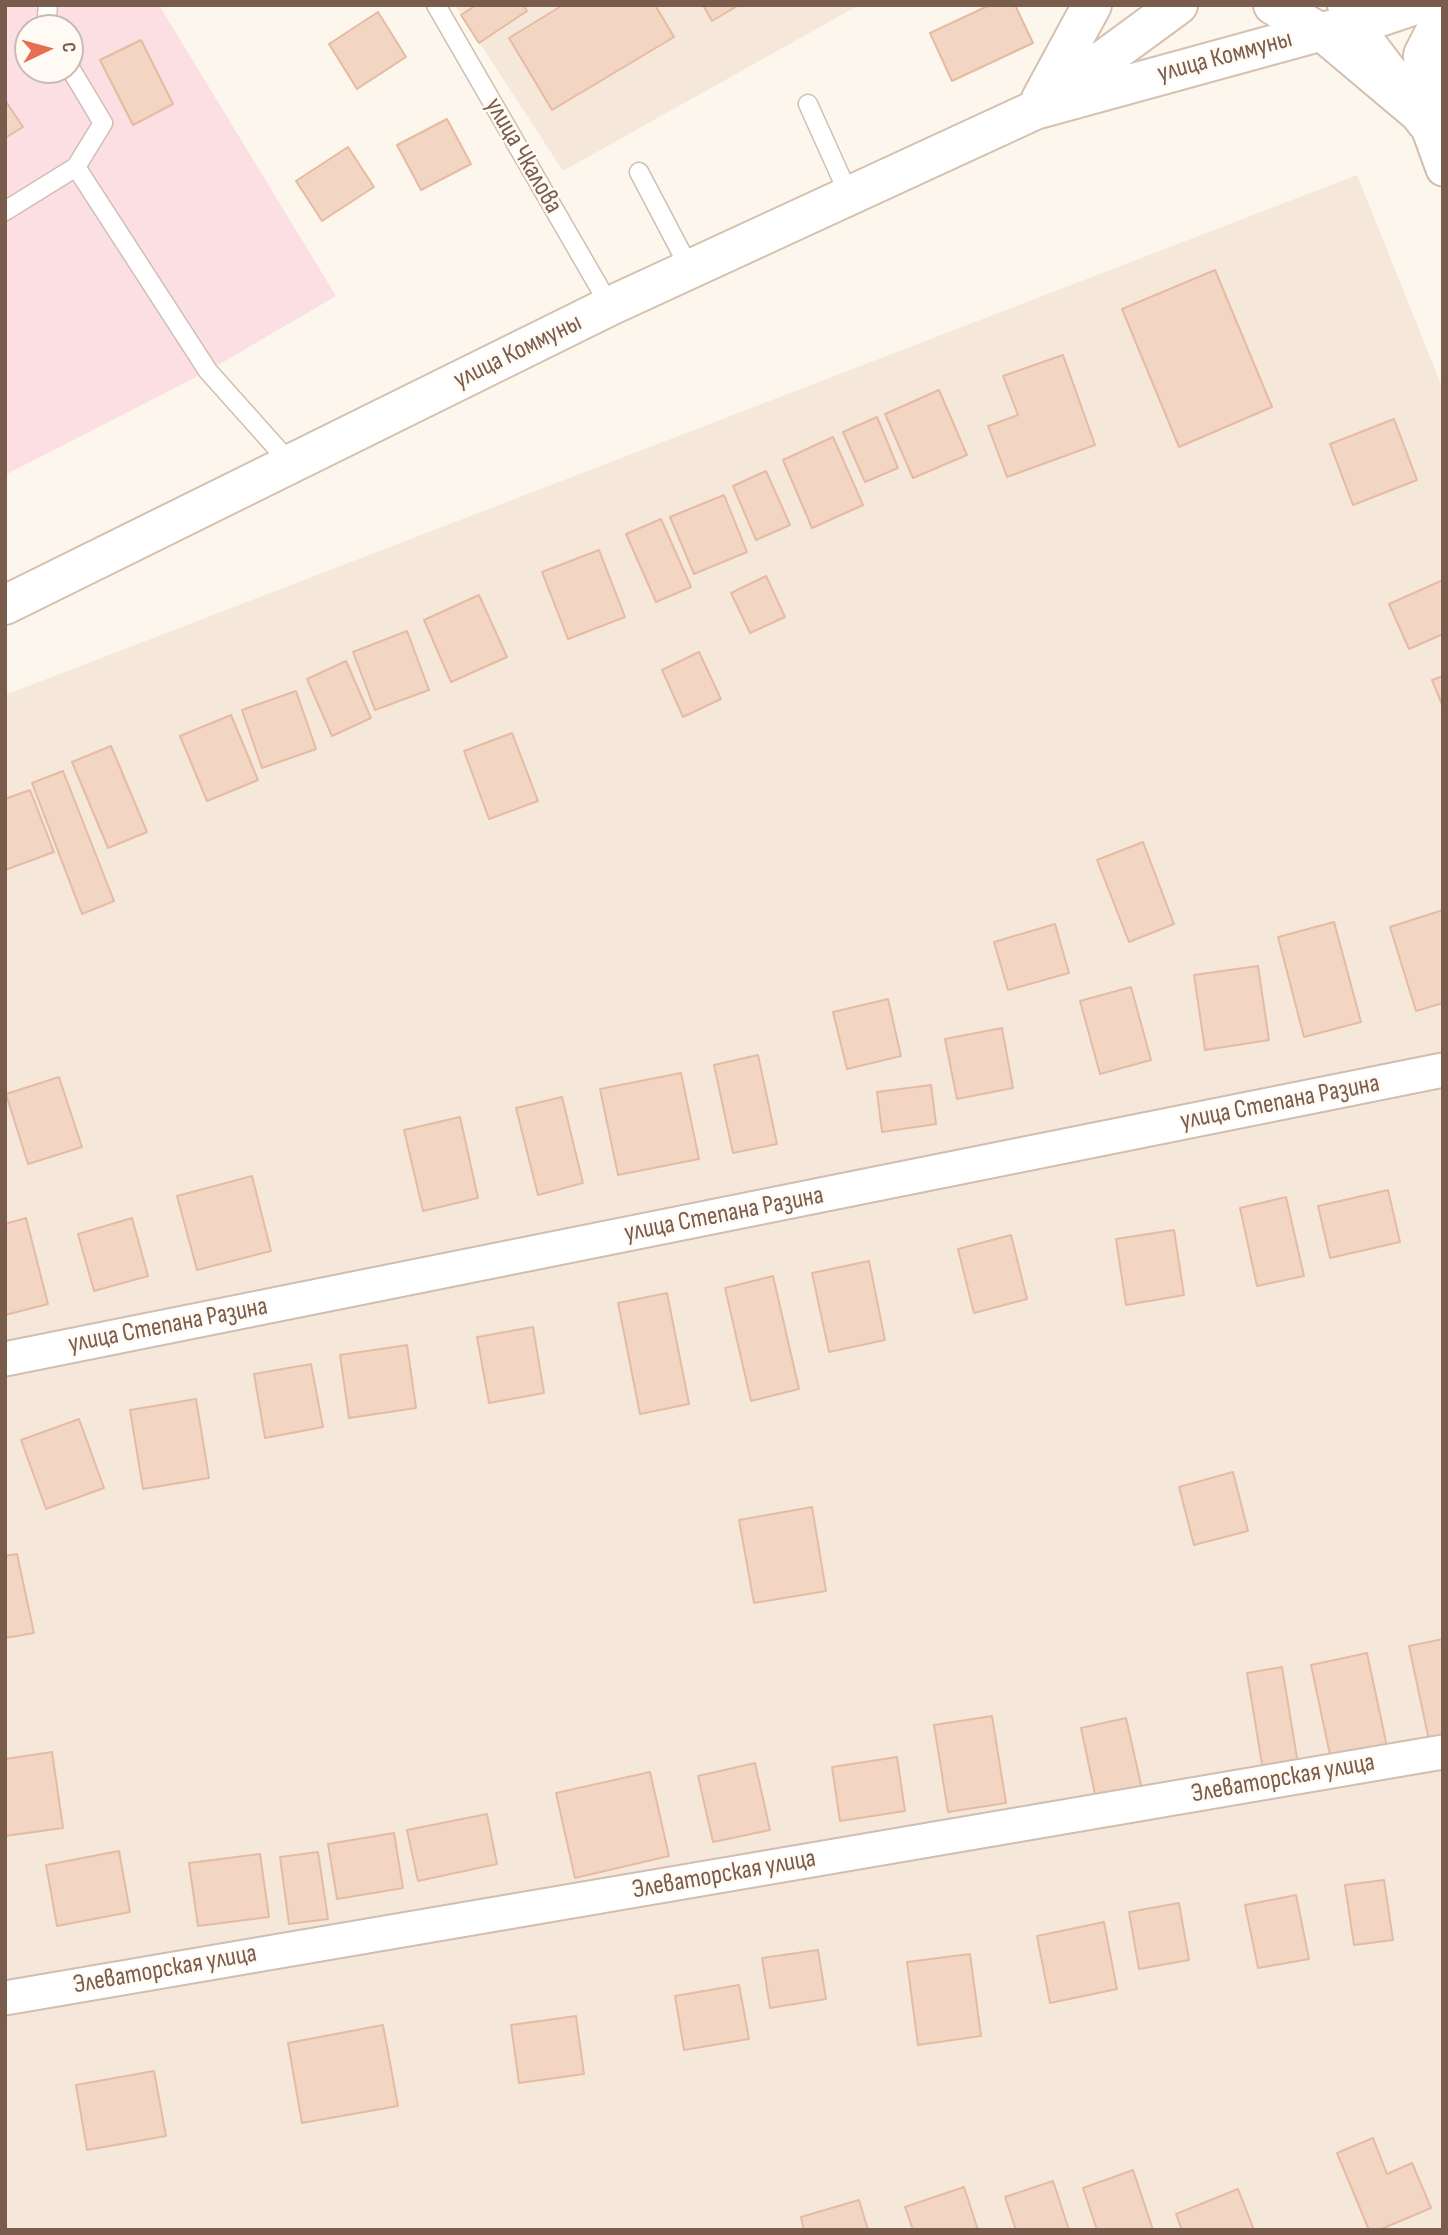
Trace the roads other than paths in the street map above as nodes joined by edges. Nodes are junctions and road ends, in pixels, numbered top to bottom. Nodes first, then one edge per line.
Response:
1 (436, 5) edge
2 (1092, 5) edge
3 (1178, 5) edge
4 (1273, 5) edge
5 (1415, 5) edge
6 (1443, 16) edge
7 (1340, 21) edge
8 (80, 84) edge
9 (808, 104) dead end
10 (1035, 110) junction
11 (1426, 122) junction
12 (76, 166) junction
13 (1443, 169) edge
14 (639, 172) dead end
15 (849, 195) junction
16 (5, 211) edge
17 (690, 269) junction
18 (610, 306) junction
19 (291, 464) junction
20 (5, 605) edge
21 (1443, 1070) edge
22 (5, 1359) edge
23 (1443, 1752) edge
24 (5, 1998) edge

1 - 18 lane, улица Чкалова
2 - 10 street
3 - 10 street, улица Коммуны
4 - 7 street
5 - 7 street, улица Коммуны
6 - 11 street
7 - 10 street, улица Коммуны
7 - 11 street
8 - 12 lane
9 - 15 lane
10 - 15 street, улица Коммуны
11 - 13 street
12 - 16 lane
12 - 19 lane
14 - 17 lane
15 - 17 street, улица Коммуны
17 - 18 street, улица Коммуны
18 - 19 street, улица Коммуны
19 - 20 street, улица Коммуны
21 - 22 street, улица Степана Разина
23 - 24 street, Элеваторская улица

